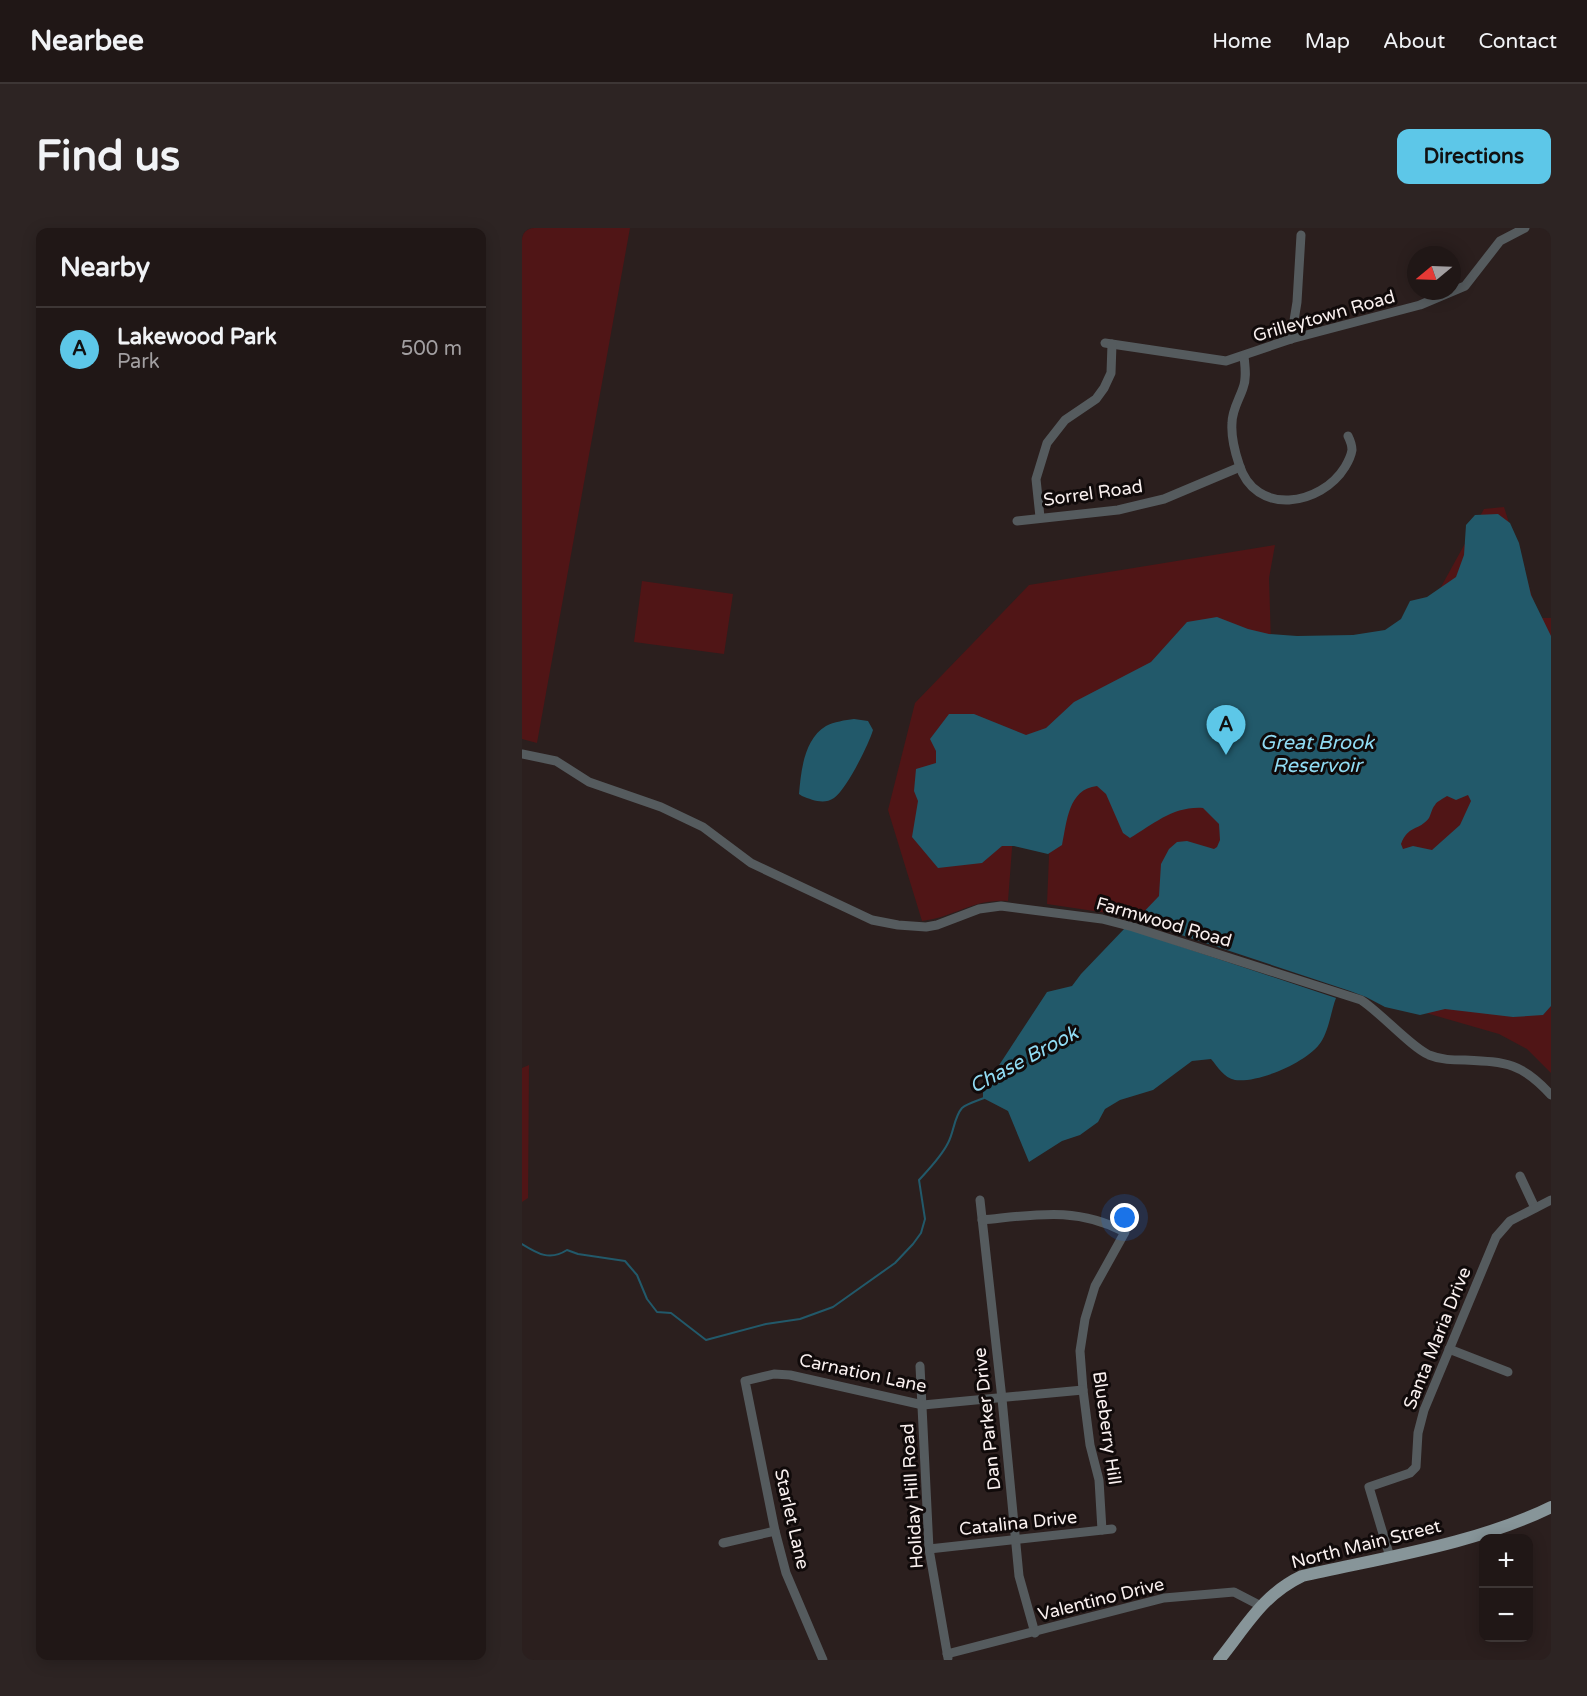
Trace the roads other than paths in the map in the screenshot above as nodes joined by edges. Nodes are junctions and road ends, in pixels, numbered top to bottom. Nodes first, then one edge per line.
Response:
1 (1525, 228) edge
2 (1301, 235) dead end
3 (1291, 339) junction
4 (1244, 356) junction
5 (1348, 436) dead end
6 (1240, 467) junction
7 (1040, 517) junction
8 (1017, 521) dead end
9 (522, 754) edge
10 (1551, 1095) edge
11 (1520, 1176) dead end
12 (980, 1200) dead end
13 (1551, 1200) edge
14 (1535, 1208) junction
15 (982, 1220) junction
16 (1449, 1349) junction
17 (920, 1365) dead end
18 (1508, 1372) dead end
19 (745, 1381) joint
20 (1083, 1390) junction
21 (1002, 1399) junction
22 (923, 1405) junction
23 (1550, 1509) edge
24 (1107, 1529) joint
25 (775, 1531) junction
26 (1015, 1540) junction
27 (723, 1543) dead end
28 (929, 1550) junction
29 (1390, 1557) junction
30 (1261, 1606) junction
31 (1035, 1633) junction
32 (948, 1657) edge
33 (823, 1660) edge
34 (1220, 1660) edge

1 - 3 street, Grilleytown Road
2 - 3 street
3 - 4 street, Grilleytown Road
4 - 6 street
4 - 7 street, Grilleytown Road
5 - 6 street
6 - 7 street, Sorrel Road
7 - 8 street, Sorrel Road
9 - 10 street, Farmwood Road
11 - 14 street
12 - 15 street, Dan Parker Drive
13 - 14 street, Santa Maria Drive
14 - 16 street, Santa Maria Drive
15 - 20 street, Blueberry Hill
15 - 21 street, Dan Parker Drive
16 - 18 street
16 - 29 street, Santa Maria Drive
17 - 22 street, Holiday Hill Road
19 - 22 street, Carnation Lane
19 - 25 street, Starlet Lane
20 - 21 street, Carnation Lane
20 - 24 street, Blueberry Hill
21 - 22 street, Carnation Lane
21 - 26 street, Dan Parker Drive
22 - 28 street, Holiday Hill Road
23 - 29 main road, North Main Street
24 - 26 street, Catalina Drive
25 - 27 street
25 - 33 street, Starlet Lane
26 - 28 street, Catalina Drive
26 - 31 street, Dan Parker Drive
28 - 32 street, Holiday Hill Road
29 - 30 main road, North Main Street
30 - 31 street, Valentino Drive
30 - 34 main road, North Main Street
31 - 32 street, Valentino Drive

